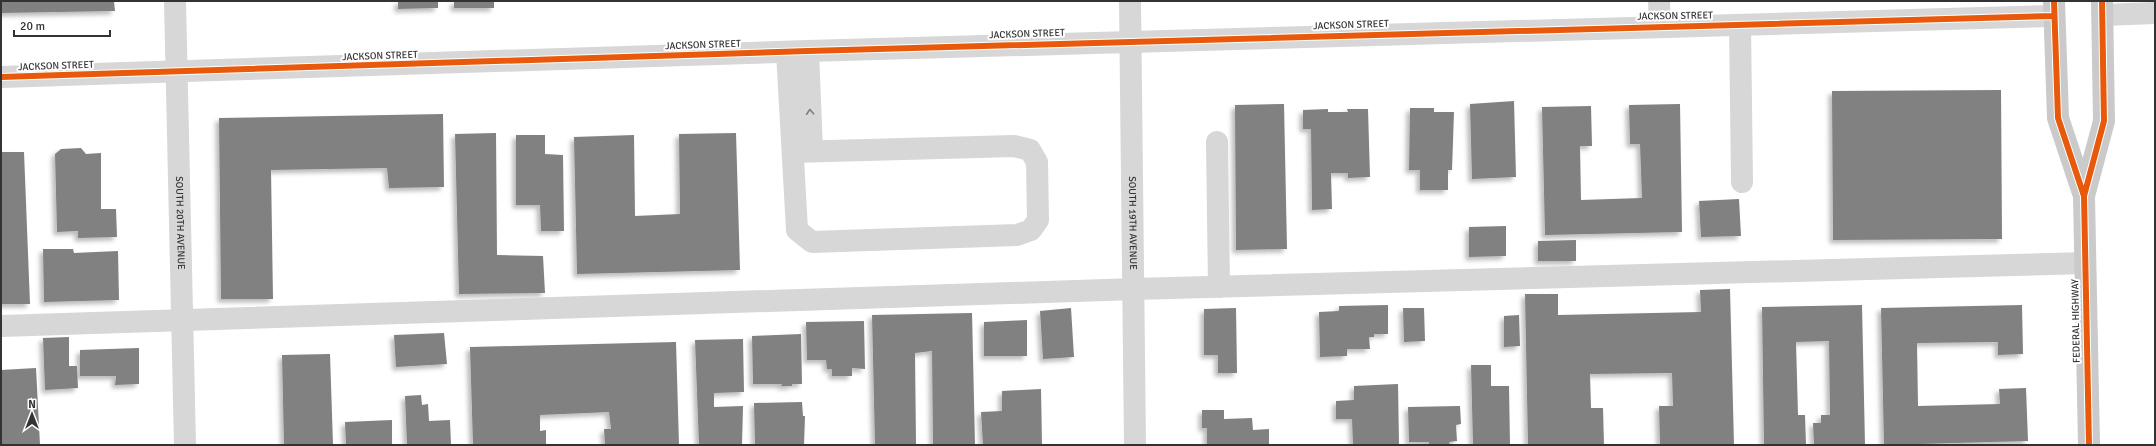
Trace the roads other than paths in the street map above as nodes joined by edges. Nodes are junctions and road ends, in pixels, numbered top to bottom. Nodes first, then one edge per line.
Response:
1 (175, 1) edge
2 (1130, 1) edge
3 (1659, 1) edge
4 (2103, 8) edge
5 (2054, 9) edge
6 (2155, 13) edge
7 (1740, 25) junction
8 (1660, 27) junction
9 (1131, 42) junction
10 (798, 51) junction
11 (176, 73) junction
12 (1, 77) edge
13 (1217, 142) dead end
14 (803, 151) junction
15 (1742, 182) dead end
16 (2084, 196) junction
17 (2085, 264) junction
18 (1219, 287) junction
19 (1134, 289) junction
20 (182, 321) junction
21 (1, 326) edge
22 (185, 445) edge
23 (1135, 445) edge
24 (2089, 445) edge

1 - 11 street, SOUTH 20TH AVENUE
2 - 9 street, SOUTH 19TH AVENUE
3 - 8 street
4 - 6 street
4 - 16 main road, FEDERAL HIGHWAY
5 - 7 street, JACKSON STREET
5 - 16 main road, FEDERAL HIGHWAY
7 - 8 street, JACKSON STREET
7 - 15 street
8 - 9 street, JACKSON STREET
9 - 10 street, JACKSON STREET
9 - 19 street, SOUTH 19TH AVENUE
10 - 11 street, JACKSON STREET
10 - 14 street
11 - 12 street, JACKSON STREET
11 - 20 street, SOUTH 20TH AVENUE
13 - 18 street
14 - 14 street
16 - 17 main road, FEDERAL HIGHWAY
17 - 18 street
17 - 24 main road, FEDERAL HIGHWAY
18 - 19 street
19 - 20 street
19 - 23 street, SOUTH 19TH AVENUE
20 - 21 street
20 - 22 street, SOUTH 20TH AVENUE

